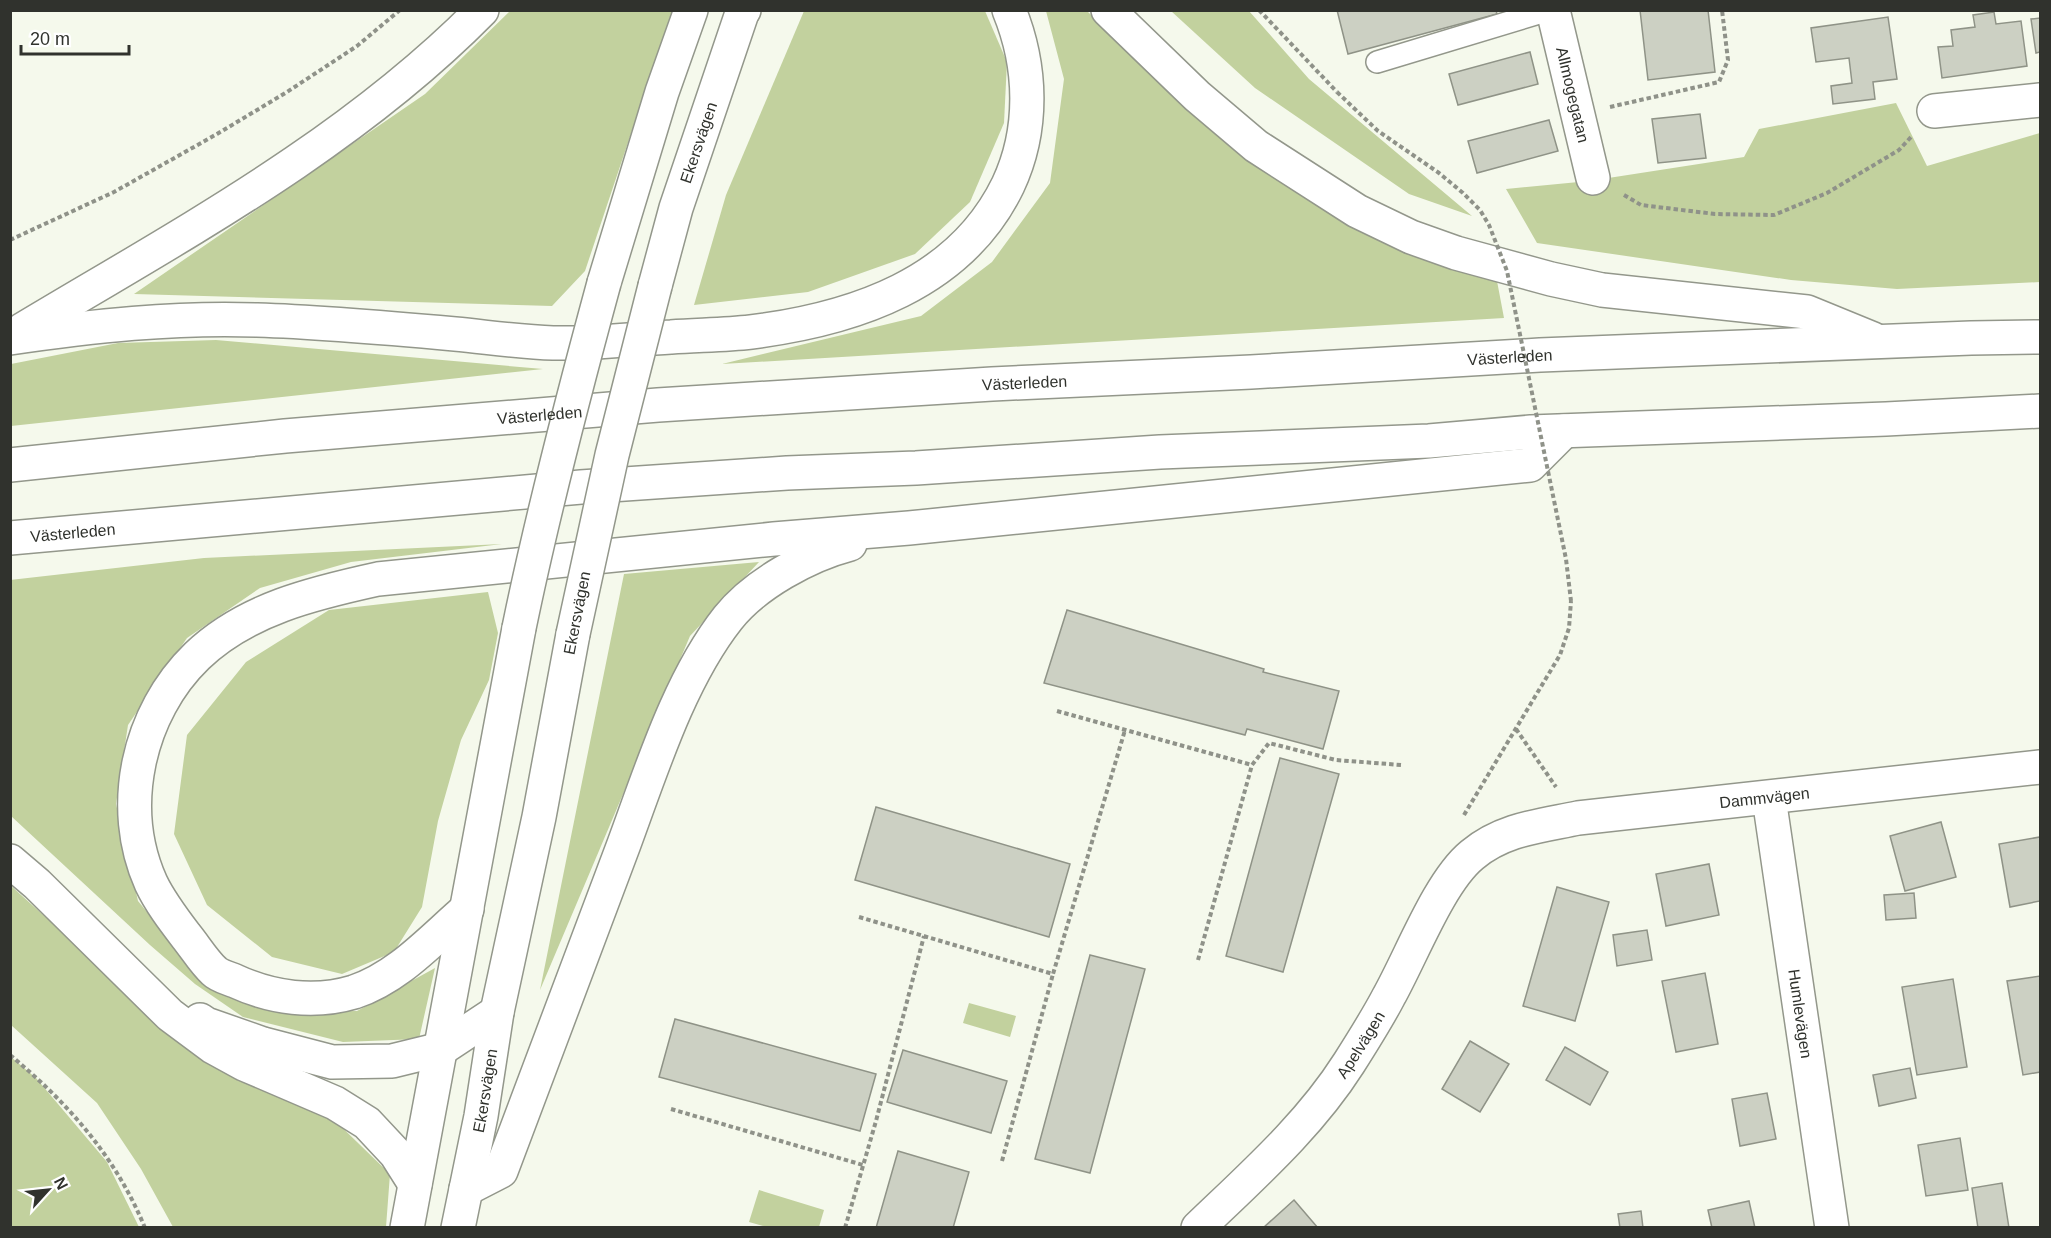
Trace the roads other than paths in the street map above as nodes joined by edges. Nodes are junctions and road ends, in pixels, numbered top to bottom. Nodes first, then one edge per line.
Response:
1 (482, 10) edge
2 (691, 10) edge
3 (1009, 10) edge
4 (1108, 10) edge
5 (1551, 10) edge
6 (743, 11) edge
7 (1377, 62) dead end
8 (2040, 100) edge
9 (1934, 111) road end
10 (1593, 178) road end
11 (10, 337) edge
12 (2040, 337) edge
13 (1883, 343) junction
14 (2040, 411) edge
15 (1564, 431) junction
16 (10, 465) edge
17 (909, 528) junction
18 (10, 538) edge
19 (2040, 767) edge
20 (1769, 798) junction
21 (1491, 842) joint
22 (10, 861) edge
23 (467, 909) junction
24 (118, 967) junction
25 (497, 1012) junction
26 (441, 1049) junction
27 (415, 1184) junction
28 (466, 1189) junction
29 (407, 1227) edge
30 (458, 1227) edge
31 (1198, 1227) edge
32 (1832, 1227) edge

1 - 11 main road
2 - 23 main road, bridge
3 - 11 main road
4 - 13 main road
5 - 7 lane
5 - 10 main road, Allmogegatan
6 - 25 main road, Ekersvägen, bridge
8 - 9 main road
12 - 13 main road, Västerleden
13 - 16 main road, Västerleden
14 - 15 main road, Västerleden
15 - 17 main road
15 - 18 main road, Västerleden
17 - 23 main road
17 - 28 main road
19 - 20 main road, Dammvägen
20 - 21 main road, Dammvägen
20 - 32 main road, Humlevägen
21 - 31 main road, Apelvägen
22 - 24 main road
23 - 26 main road
24 - 26 main road
24 - 27 main road
25 - 26 main road
25 - 28 main road, Ekersvägen
26 - 27 main road
27 - 29 main road
28 - 30 main road, Ekersvägen

